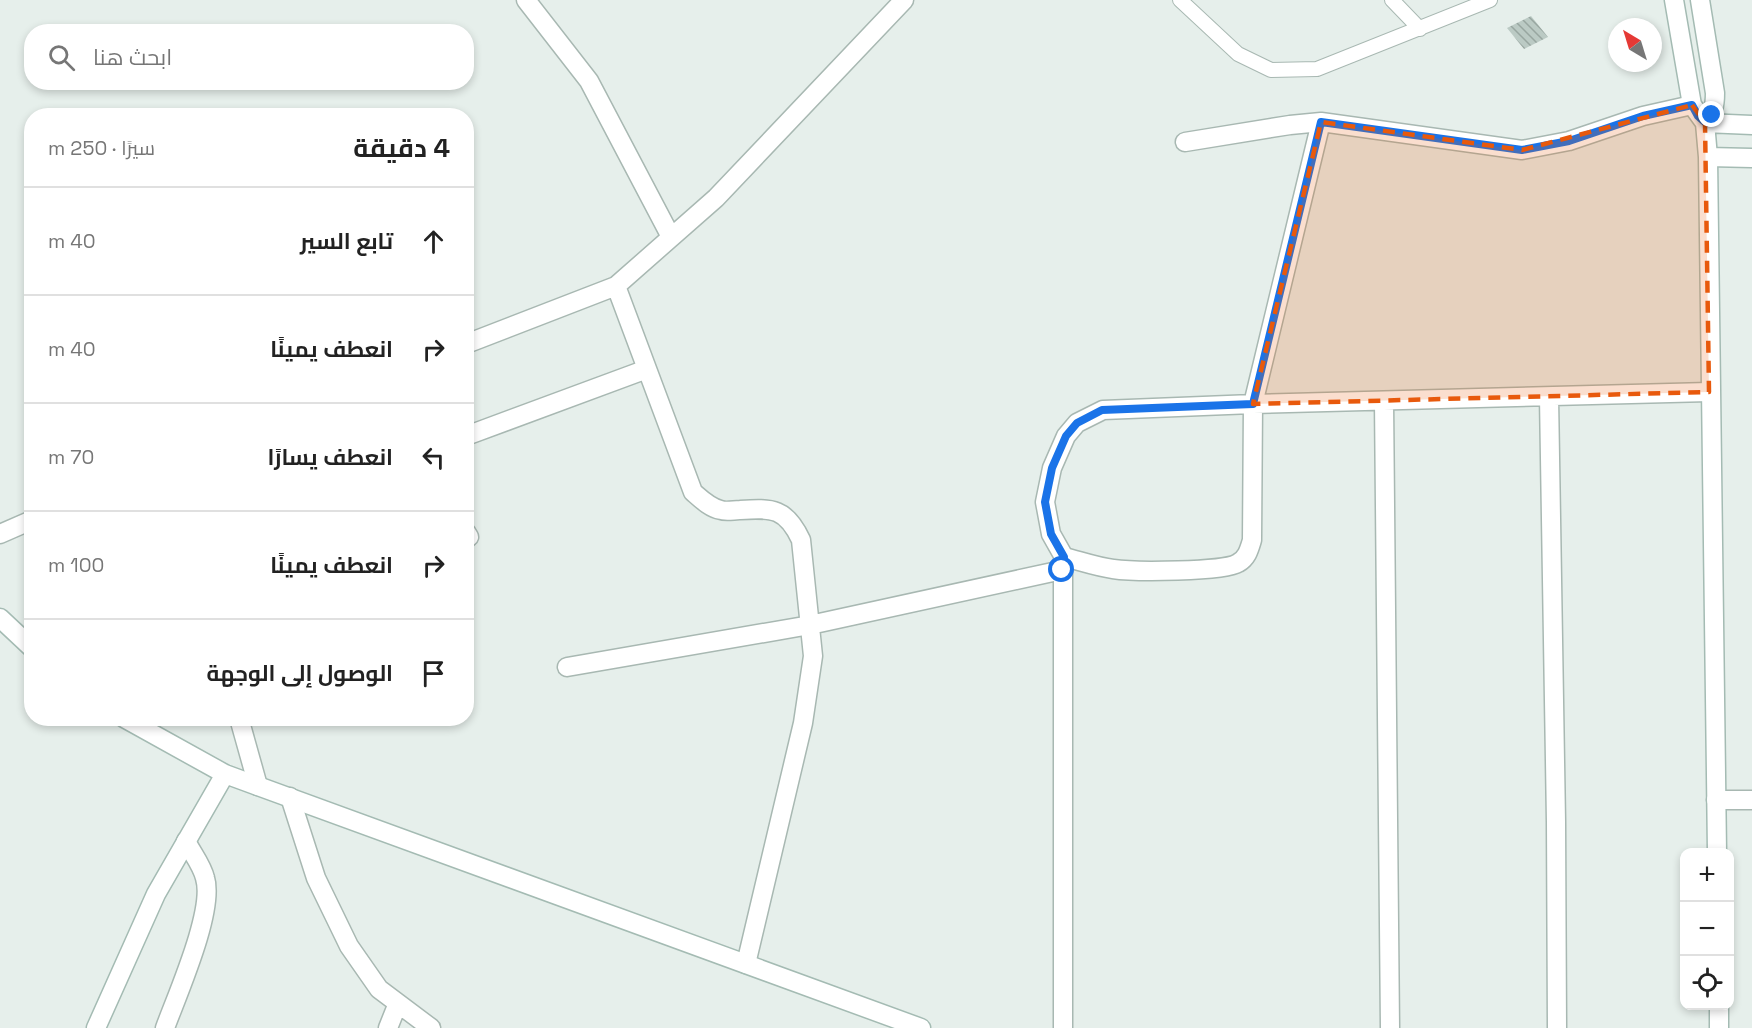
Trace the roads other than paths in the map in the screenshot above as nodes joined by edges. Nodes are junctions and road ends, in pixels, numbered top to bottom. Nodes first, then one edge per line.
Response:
1 (526, 0) edge
2 (904, 0) edge
3 (1180, 0) edge
4 (1392, 0) edge
5 (1490, 0) edge
6 (1674, 0) edge
7 (1700, 0) edge
8 (1420, 29) junction
9 (1692, 105) junction
10 (1321, 122) junction
11 (1706, 123) junction
12 (1752, 125) edge
13 (1185, 142) dead end
14 (1708, 157) junction
15 (1752, 158) edge
16 (671, 237) junction
17 (616, 286) junction
18 (474, 341) edge
19 (647, 369) junction
20 (1709, 392) junction
21 (1550, 398) junction
22 (1384, 401) junction
23 (1253, 404) junction
24 (474, 433) edge
25 (24, 524) edge
26 (0, 534) edge
27 (1063, 564) junction
28 (0, 618) edge
29 (810, 625) junction
30 (24, 640) edge
31 (567, 667) dead end
32 (138, 726) edge
33 (241, 726) edge
34 (225, 774) junction
35 (258, 786) junction
36 (290, 797) junction
37 (1716, 800) junction
38 (1752, 800) edge
39 (186, 841) junction
40 (1717, 848) edge
41 (746, 964) junction
42 (398, 1003) junction
43 (1719, 1010) edge
44 (96, 1028) edge
45 (165, 1028) edge
46 (388, 1028) edge
47 (431, 1028) edge
48 (921, 1028) edge
49 (1063, 1028) edge
50 (1390, 1028) edge
51 (1557, 1028) edge
52 (1719, 1028) edge

1 - 16 street
2 - 16 street
3 - 8 lane
4 - 8 lane
5 - 8 lane
6 - 9 street
7 - 11 street
9 - 10 street
9 - 11 street
10 - 13 street
10 - 23 street
11 - 12 street
11 - 14 street
14 - 15 street
14 - 20 street
16 - 17 street
17 - 18 street
17 - 19 street
19 - 24 street
19 - 29 street
20 - 21 street
20 - 37 street
21 - 22 street
21 - 51 street
22 - 23 street
22 - 50 street
23 - 27 street
23 - 27 street
25 - 26 street
27 - 29 street
27 - 49 street
28 - 30 street
29 - 31 street
29 - 41 street
32 - 34 street
33 - 35 street
34 - 35 street
34 - 39 street
35 - 36 street
36 - 41 street
36 - 42 street
37 - 38 street
37 - 40 street
39 - 44 street
39 - 45 street
41 - 48 street
42 - 46 street
42 - 47 street
43 - 52 street

